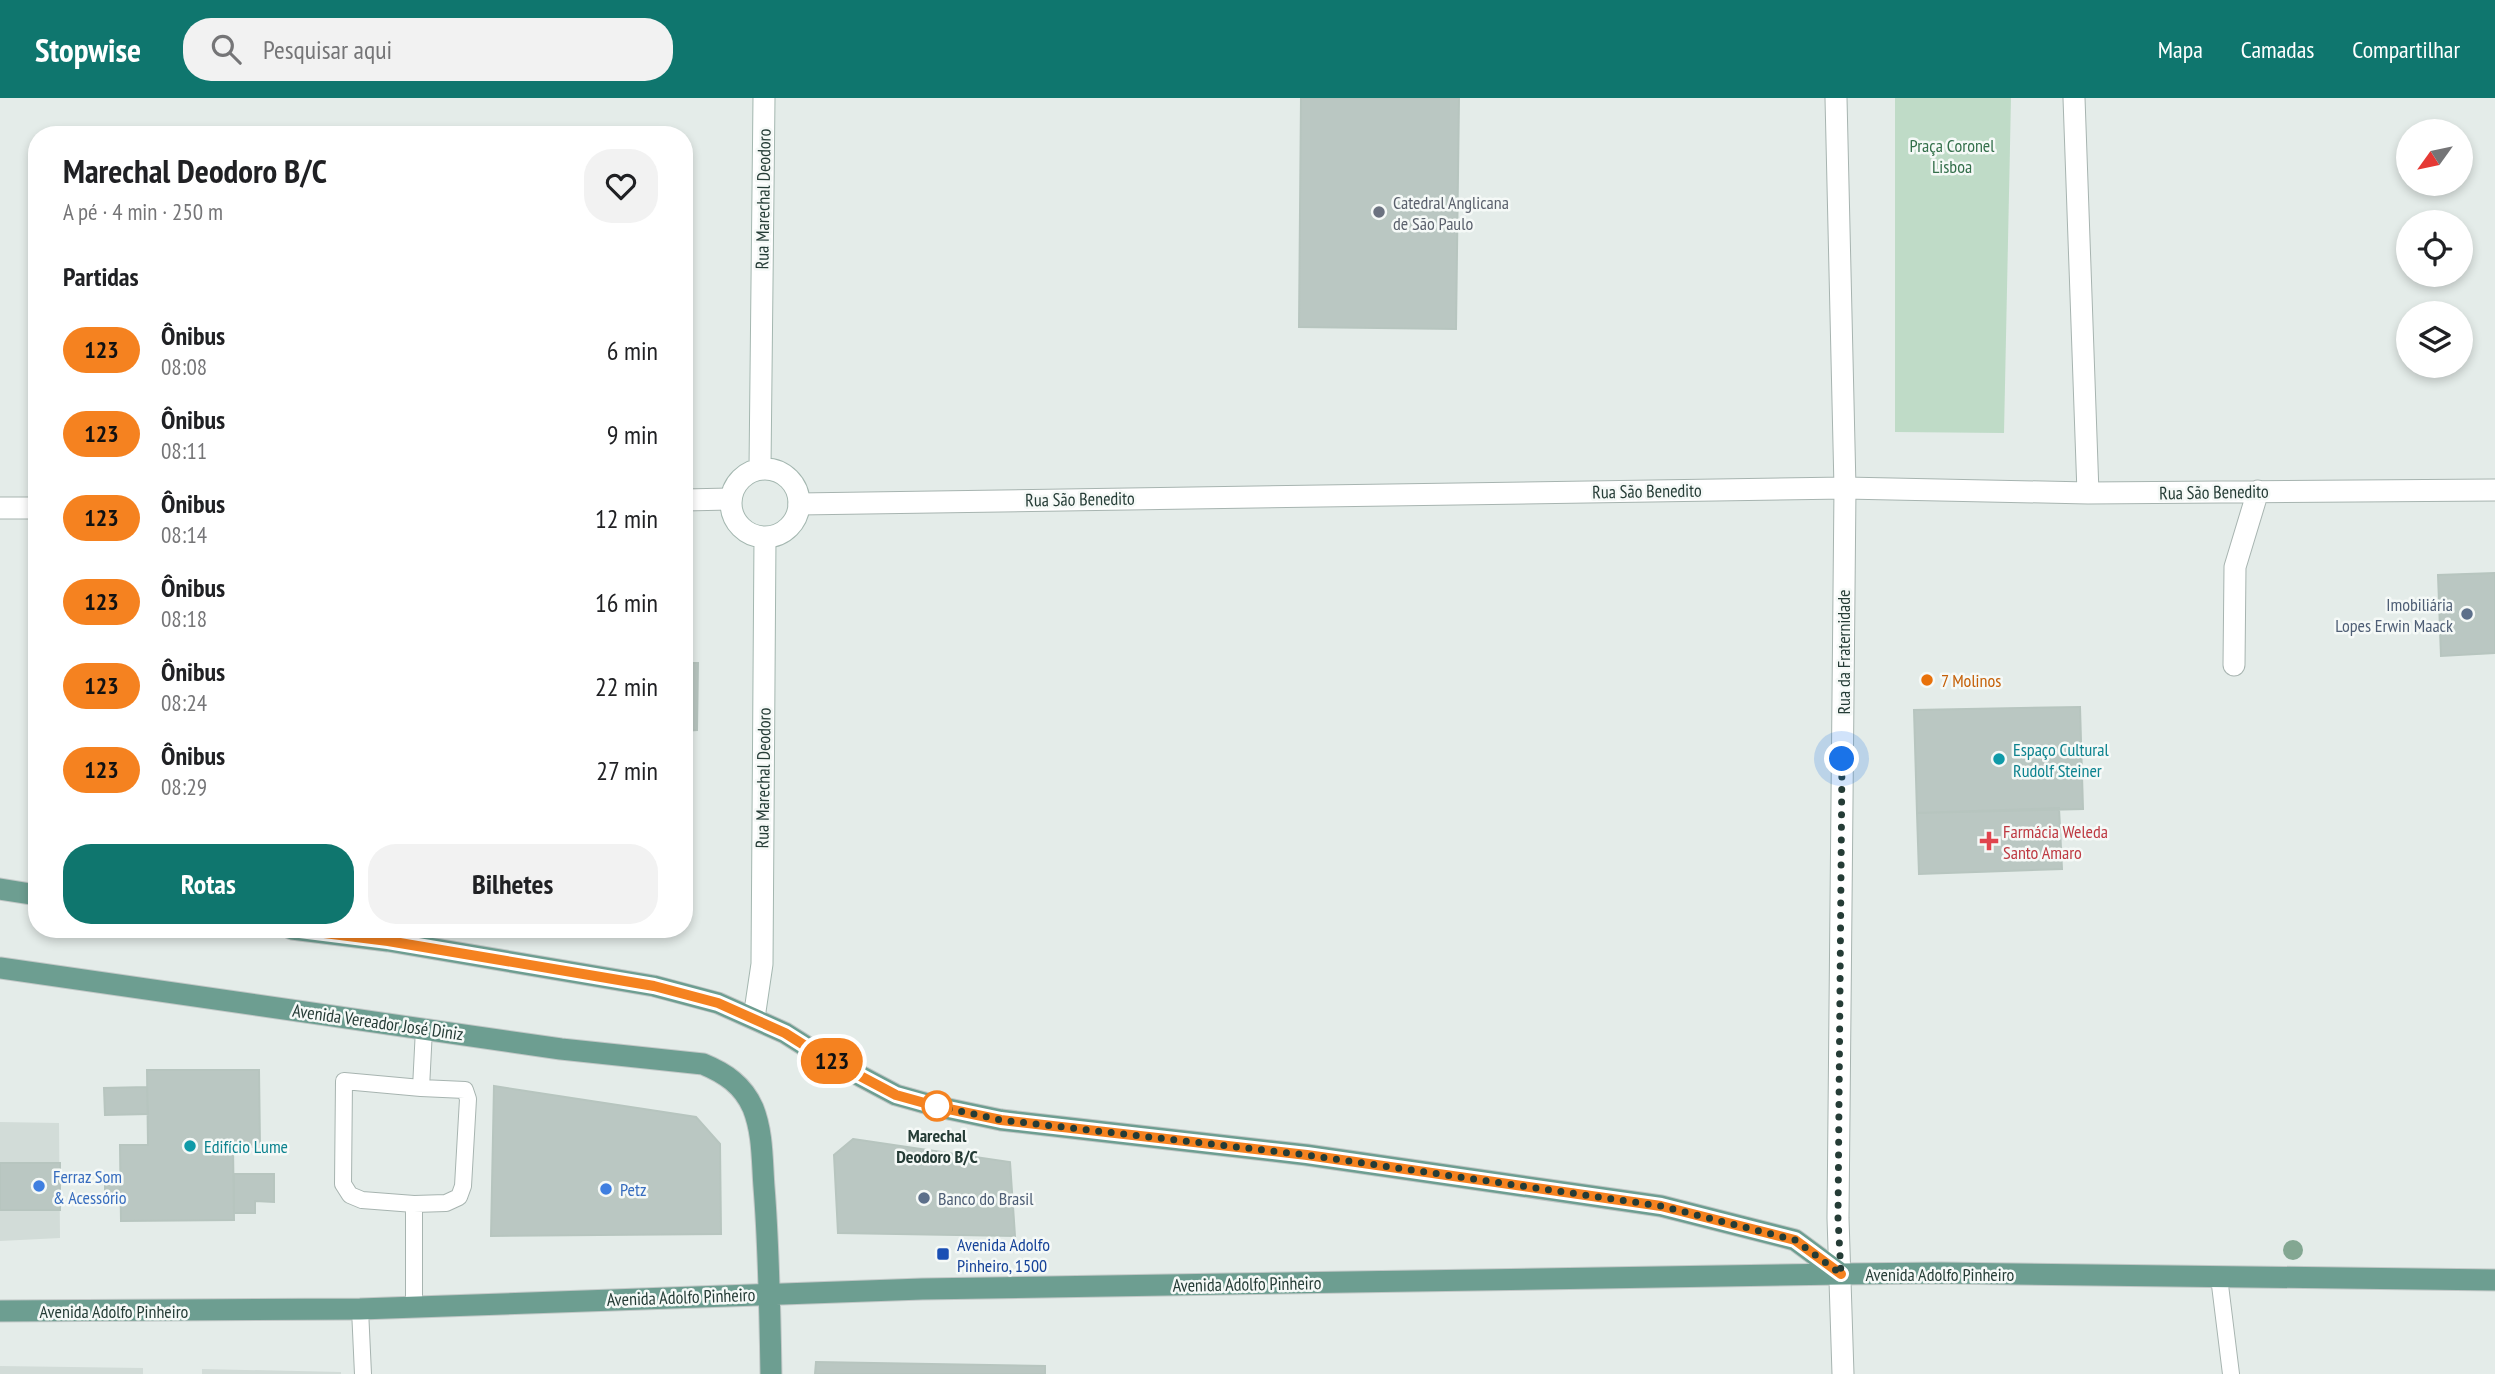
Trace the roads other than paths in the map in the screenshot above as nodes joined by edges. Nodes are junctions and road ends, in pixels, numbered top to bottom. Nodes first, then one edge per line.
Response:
1 (764, 98) edge
2 (1836, 98) edge
3 (2074, 98) edge
4 (760, 468) junction
5 (1845, 488) junction
6 (2258, 491) junction
7 (2495, 491) edge
8 (2088, 493) junction
9 (730, 499) junction
10 (693, 500) edge
11 (799, 503) junction
12 (0, 508) edge
13 (28, 508) edge
14 (765, 537) junction
15 (2234, 665) dead end
16 (0, 889) edge
17 (28, 894) edge
18 (364, 938) edge
19 (0, 968) edge
20 (754, 1018) junction
21 (424, 1029) junction
22 (421, 1088) junction
23 (414, 1204) junction
24 (1841, 1274) junction
25 (2219, 1277) junction
26 (2495, 1280) edge
27 (769, 1294) junction
28 (414, 1307) junction
29 (360, 1309) junction
30 (0, 1311) edge
31 (363, 1374) edge
32 (771, 1374) edge
33 (1843, 1374) edge
34 (2231, 1374) edge

1 - 4 street, Rua Marechal Deodoro
2 - 5 street, Rua da Fraternidade
3 - 8 street
4 - 9 street
4 - 11 street
5 - 8 street, Rua São Benedito
5 - 11 street, Rua São Benedito
5 - 24 street, Rua da Fraternidade
6 - 7 street, Rua São Benedito
6 - 8 street, Rua São Benedito
6 - 15 street
9 - 10 street
9 - 14 street
11 - 14 street
12 - 13 street
14 - 20 street, Rua Marechal Deodoro
16 - 17 main road
18 - 20 main road
19 - 21 main road, Avenida Vereador José Diniz
20 - 24 main road
21 - 22 lane
21 - 27 main road, Avenida Vereador José Diniz
22 - 23 lane
22 - 23 lane
23 - 28 lane
24 - 25 main road, Avenida Adolfo Pinheiro
24 - 27 main road, Avenida Adolfo Pinheiro
24 - 33 street, Rua da Fraternidade
25 - 26 main road, Avenida Adolfo Pinheiro
25 - 34 lane
27 - 28 main road, Avenida Adolfo Pinheiro
27 - 32 main road
28 - 29 main road, Avenida Adolfo Pinheiro
29 - 30 main road, Avenida Adolfo Pinheiro
29 - 31 lane

